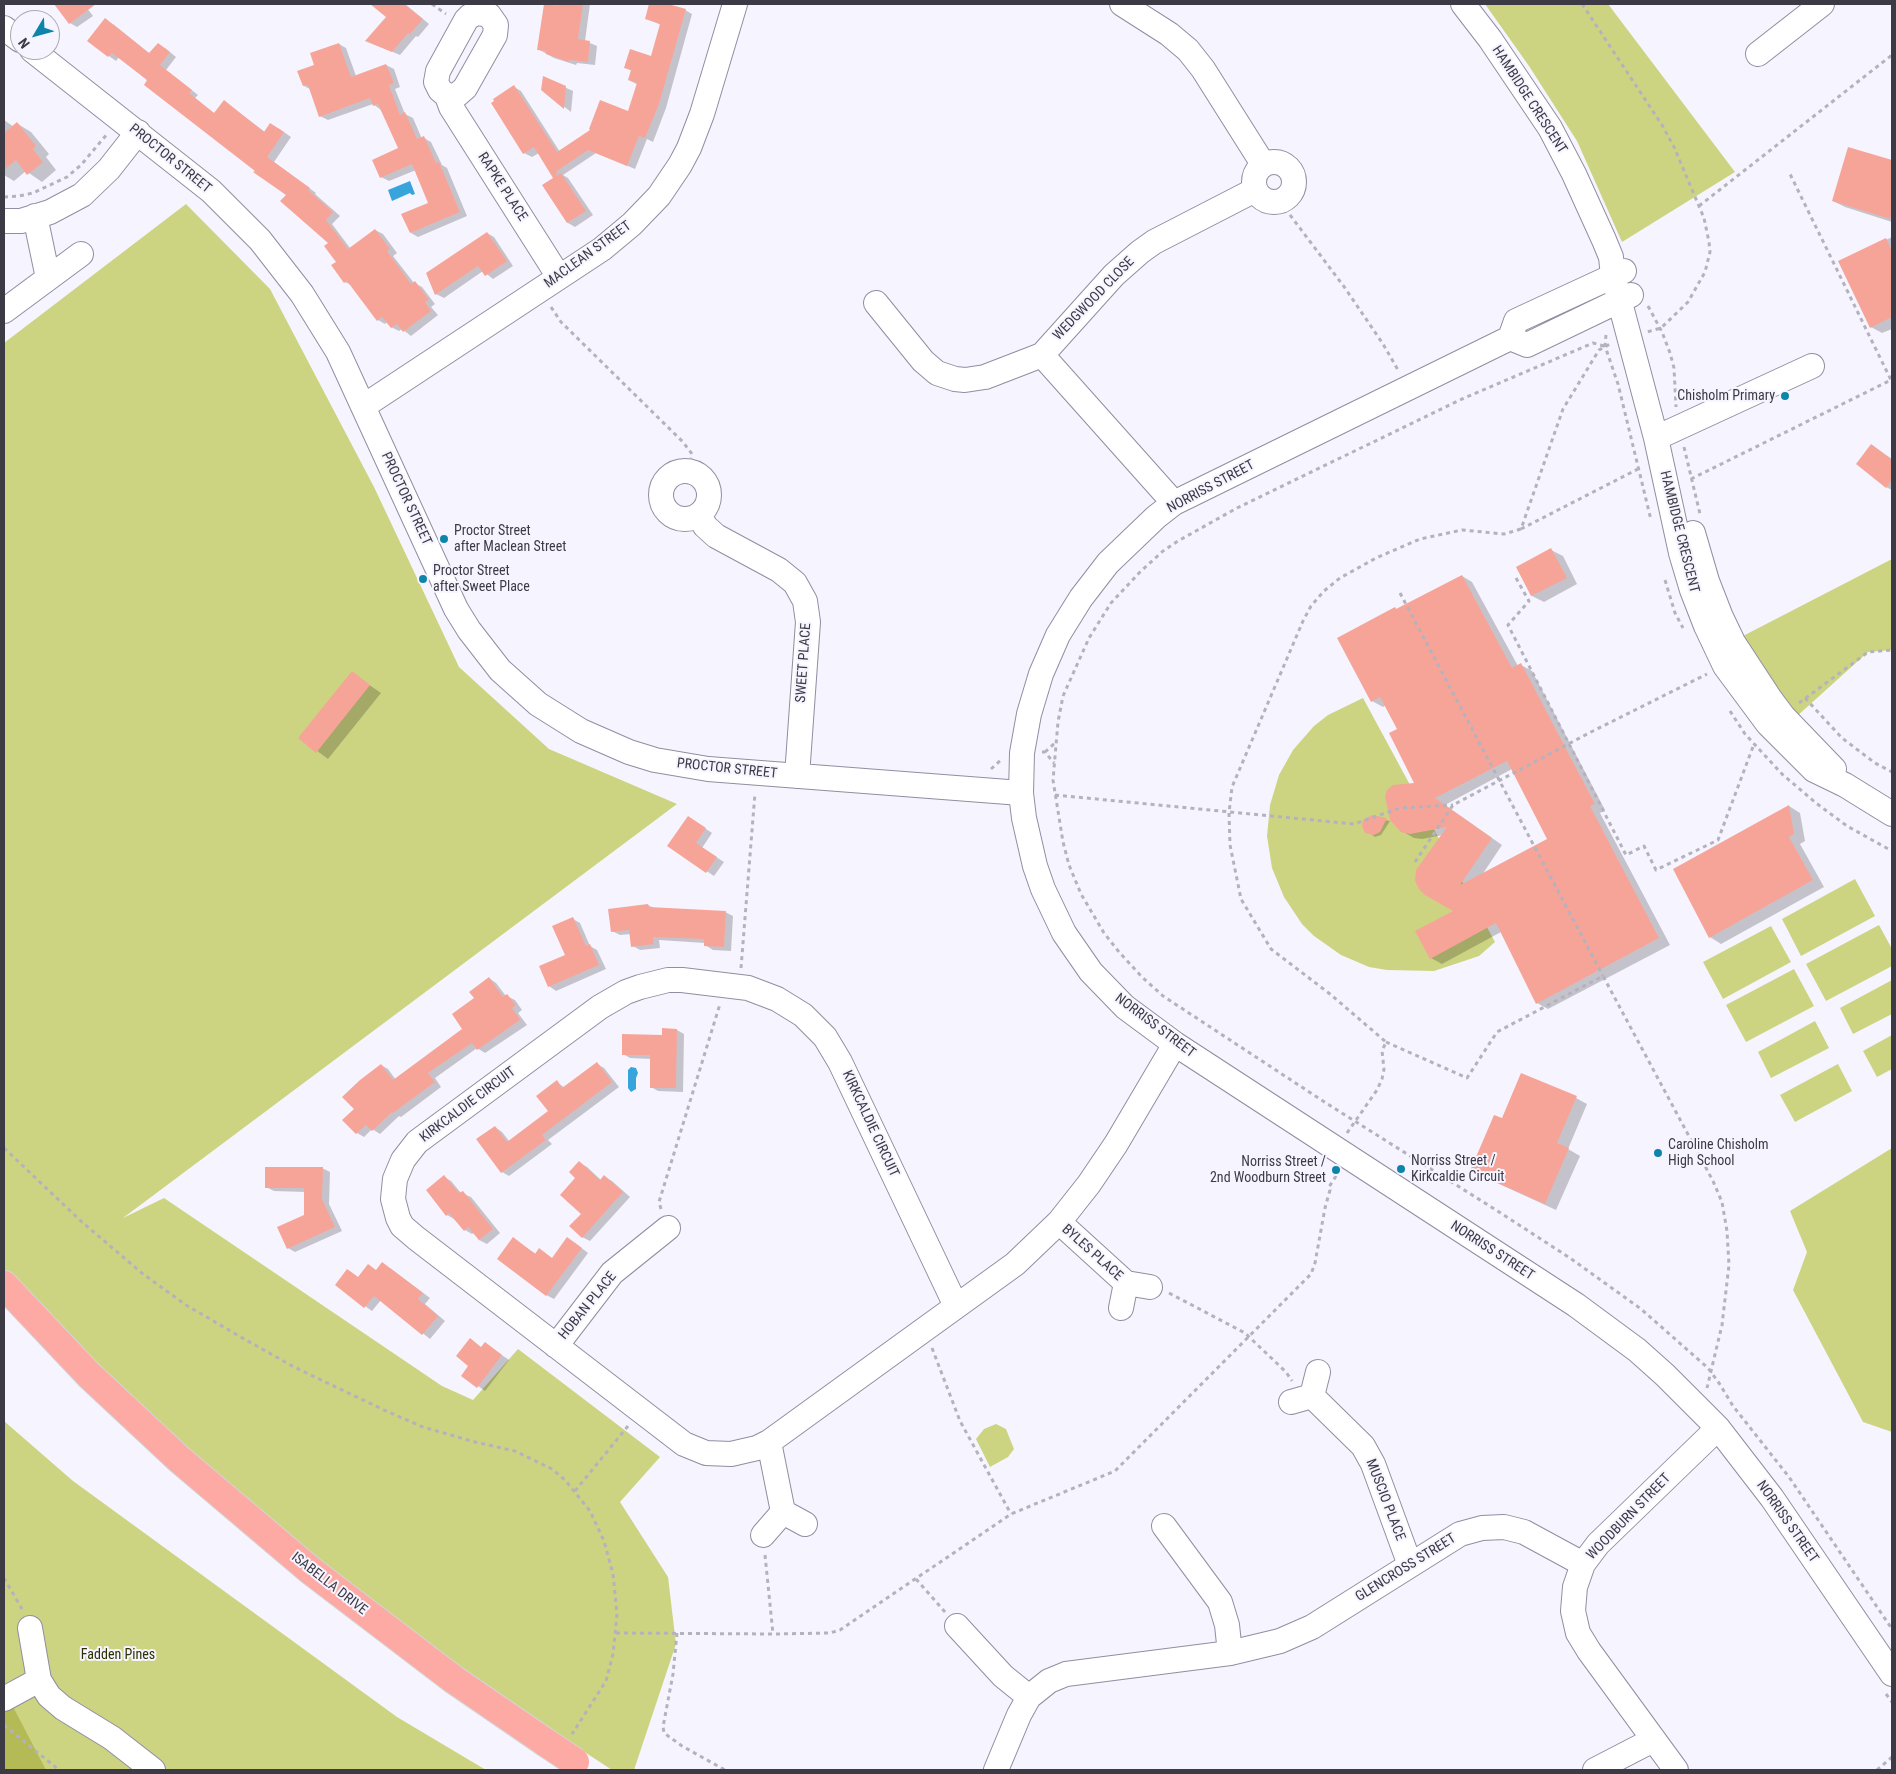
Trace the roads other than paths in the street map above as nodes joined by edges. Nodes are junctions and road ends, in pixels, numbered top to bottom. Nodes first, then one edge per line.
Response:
1 (734, 4) edge
2 (1122, 4) edge
3 (1463, 4) edge
4 (1822, 4) edge
5 (1758, 54) dead end
6 (45, 60) edge
7 (447, 96) dead end
8 (129, 125) junction
9 (1263, 164) junction
10 (1255, 190) junction
11 (35, 216) junction
12 (4, 221) edge
13 (81, 254) dead end
14 (1616, 268) junction
15 (559, 277) junction
16 (48, 278) junction
17 (1632, 298) junction
18 (876, 303) dead end
19 (4, 311) edge
20 (1510, 338) junction
21 (1042, 355) junction
22 (1812, 366) dead end
23 (364, 406) junction
24 (1668, 432) junction
25 (1174, 503) junction
26 (700, 515) junction
27 (797, 776) junction
28 (1845, 785) junction
29 (1022, 793) junction
30 (1892, 814) edge
31 (1175, 1044) junction
32 (1059, 1222) junction
33 (668, 1228) road end
34 (1126, 1284) junction
35 (4, 1285) edge
36 (1150, 1287) road end
37 (4, 1306) edge
38 (956, 1306) junction
39 (1121, 1308) dead end
40 (556, 1346) junction
41 (1318, 1372) dead end
42 (89, 1375) junction
43 (1718, 1428) junction
44 (769, 1442) junction
45 (782, 1512) junction
46 (805, 1524) dead end
47 (1164, 1526) dead end
48 (763, 1535) road end
49 (1583, 1564) junction
50 (1410, 1565) junction
51 (957, 1626) road end
52 (30, 1628) road end
53 (1230, 1653) junction
54 (1892, 1674) edge
55 (39, 1680) junction
56 (1029, 1697) junction
57 (4, 1699) edge
58 (1654, 1740) junction
59 (569, 1753) edge
60 (153, 1770) edge
61 (996, 1770) edge
62 (1595, 1770) edge
63 (1676, 1770) edge

1 - 15 street, MACLEAN STREET
2 - 9 street
3 - 14 street, HAMBIDGE CRESCENT
4 - 5 street
6 - 8 street, PROCTOR STREET
7 - 15 street, RAPKE PLACE
8 - 11 street
8 - 23 street, PROCTOR STREET
9 - 10 street
9 - 10 street
10 - 21 street, WEDGWOOD CLOSE
11 - 12 street
11 - 16 street
13 - 16 street
14 - 17 street, HAMBIDGE CRESCENT
14 - 20 street
15 - 23 street, MACLEAN STREET
16 - 19 street
17 - 20 street
17 - 24 street, HAMBIDGE CRESCENT
18 - 21 street, WEDGWOOD CLOSE
20 - 25 street, NORRISS STREET
21 - 25 street
22 - 24 street
23 - 27 street, PROCTOR STREET
24 - 28 street, HAMBIDGE CRESCENT
24 - 28 street, HAMBIDGE CRESCENT
25 - 29 street, NORRISS STREET
26 - 26 street
26 - 27 street, SWEET PLACE
27 - 29 street, PROCTOR STREET
28 - 30 street, HAMBIDGE CRESCENT
29 - 31 street, NORRISS STREET
31 - 32 street, KIRKCALDIE CIRCUIT
31 - 43 street, NORRISS STREET
32 - 34 street, BYLES PLACE
32 - 38 street, KIRKCALDIE CIRCUIT
33 - 40 street, HOBAN PLACE
34 - 36 street, BYLES PLACE
34 - 39 street, BYLES PLACE
35 - 42 main road, ISABELLA DRIVE
37 - 42 main road, ISABELLA DRIVE
38 - 40 street, KIRKCALDIE CIRCUIT
38 - 44 street, KIRKCALDIE CIRCUIT
40 - 44 street, KIRKCALDIE CIRCUIT
41 - 50 street, MUSCIO PLACE
42 - 59 main road, ISABELLA DRIVE
43 - 49 street, WOODBURN STREET
43 - 54 street, NORRISS STREET
44 - 45 street
45 - 46 street
45 - 48 street
47 - 53 street
49 - 50 street, GLENCROSS STREET
49 - 58 street, WOODBURN STREET
50 - 53 street, GLENCROSS STREET
51 - 56 street
52 - 55 street
53 - 56 street, GLENCROSS STREET
55 - 57 street
55 - 60 street
56 - 61 street, GLENCROSS STREET
58 - 62 street
58 - 63 street, WOODBURN STREET

